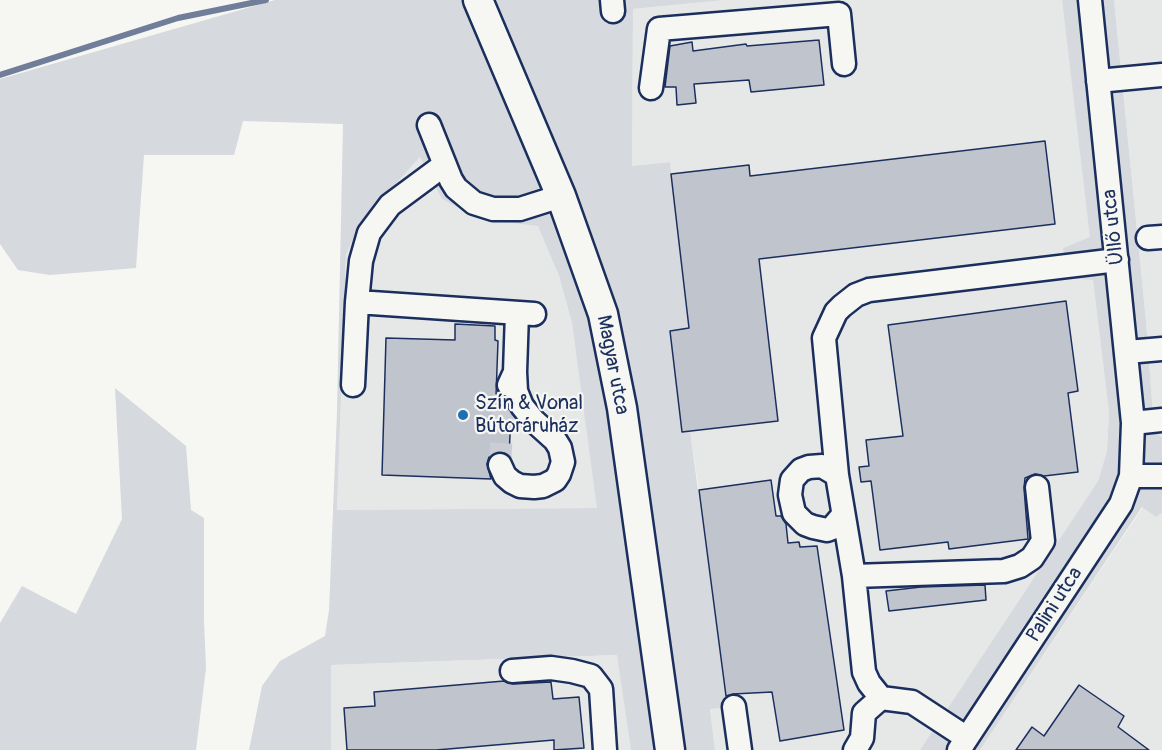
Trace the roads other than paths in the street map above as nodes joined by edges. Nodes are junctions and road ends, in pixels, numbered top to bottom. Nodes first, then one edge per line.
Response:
1 (478, 0) edge
2 (1090, 0) edge
3 (745, 11) edge
4 (844, 64) dead end
5 (1162, 75) edge
6 (1098, 81) junction
7 (651, 88) dead end
8 (429, 124) dead end
9 (444, 165) junction
10 (561, 196) junction
11 (1118, 260) junction
12 (357, 302) junction
13 (1162, 349) edge
14 (1127, 352) junction
15 (515, 372) junction
16 (353, 385) dead end
17 (504, 395) tunnel mouth
18 (1162, 420) edge
19 (1133, 423) junction
20 (1133, 453) joint
21 (500, 465) dead end
22 (837, 475) junction
23 (1131, 476) junction
24 (1159, 482) edge
25 (1037, 487) dead end
26 (843, 515) junction
27 (820, 529) junction
28 (850, 554) junction
29 (854, 576) junction
30 (512, 671) dead end
31 (881, 698) junction
32 (734, 707) dead end
33 (962, 747) edge
34 (605, 750) edge
35 (670, 750) edge
36 (740, 750) edge
37 (855, 750) edge

1 - 10 main road, Magyar utca
2 - 6 street, Üllő utca
3 - 4 street
3 - 7 street
5 - 6 street
6 - 11 street, Üllő utca
8 - 9 street
9 - 10 street
9 - 12 street
10 - 35 main road, Magyar utca
11 - 14 street, Üllő utca
11 - 22 street
12 - 15 street
12 - 16 street
13 - 14 street
14 - 19 street, Üllő utca
15 - 17 street
15 - 21 street
18 - 19 street
19 - 20 street, Üllő utca
20 - 23 street, Palini utca
22 - 26 street
22 - 27 street
23 - 24 street
23 - 33 street, Palini utca
25 - 29 street
26 - 27 street
26 - 28 street
27 - 28 street
28 - 29 street
29 - 31 street
30 - 34 street
31 - 33 street
31 - 37 street
32 - 36 street

